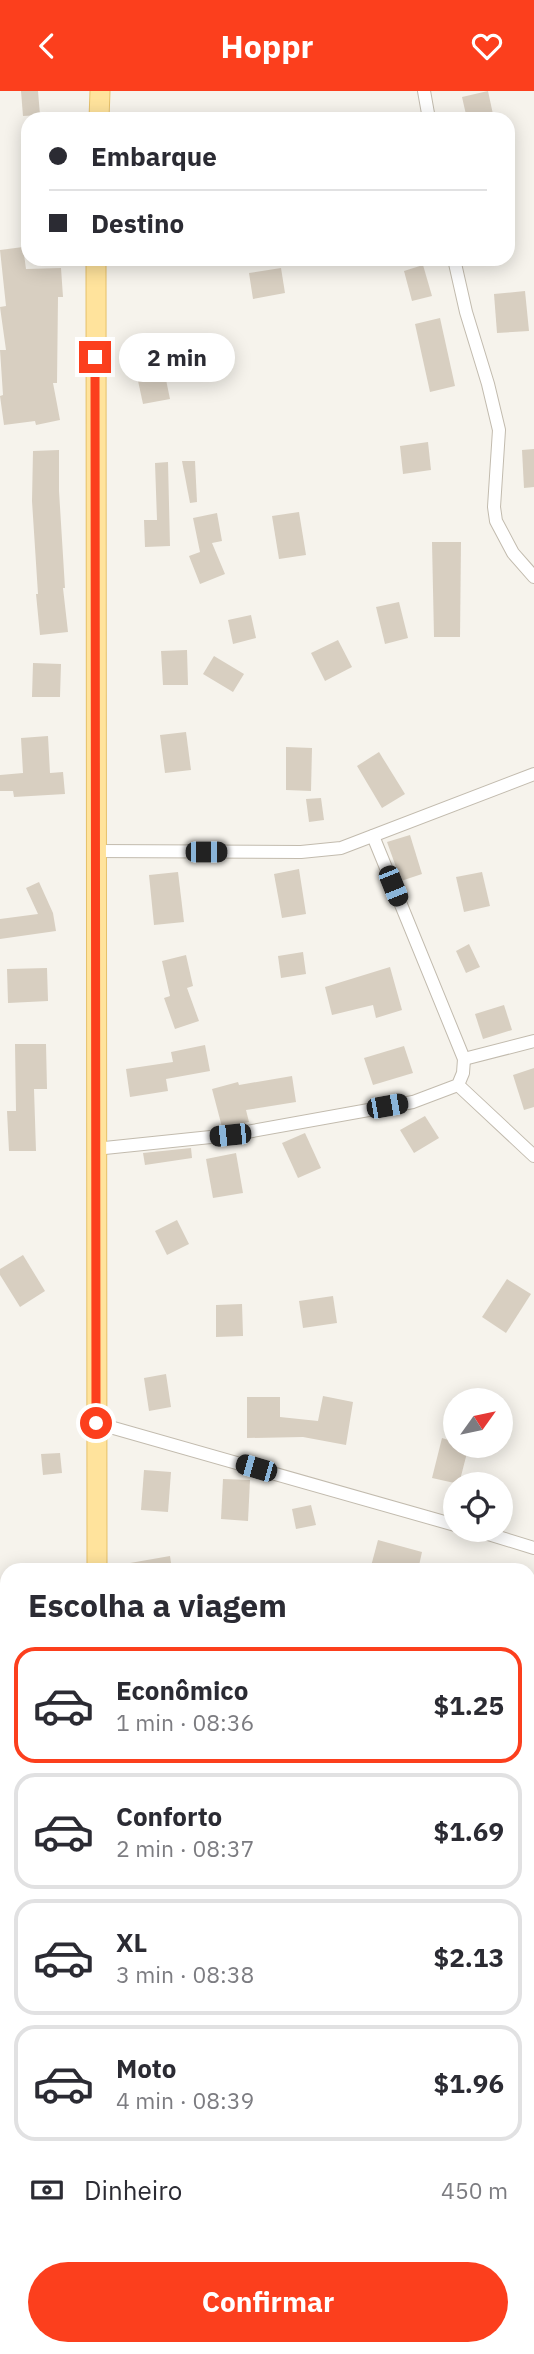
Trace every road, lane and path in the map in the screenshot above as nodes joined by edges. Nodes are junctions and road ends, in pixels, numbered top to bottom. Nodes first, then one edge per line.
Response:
1 (100, 91) edge
2 (424, 91) edge
3 (99, 112) edge
4 (428, 112) edge
5 (96, 266) edge
6 (456, 266) edge
7 (534, 577) edge
8 (534, 774) edge
9 (373, 836) junction
10 (96, 851) junction
11 (534, 1041) edge
12 (464, 1059) junction
13 (458, 1085) junction
14 (95, 1149) junction
15 (534, 1156) edge
16 (96, 1423) junction
17 (443, 1522) edge
18 (513, 1542) edge
19 (534, 1548) edge
20 (97, 1563) edge

1 - 3 main road
2 - 4 street
5 - 10 main road
6 - 7 street
8 - 9 street
9 - 10 street
9 - 12 street
10 - 14 main road
11 - 12 street
12 - 13 street
13 - 14 street
13 - 15 street
14 - 16 main road
16 - 17 street
16 - 20 main road
18 - 19 street

